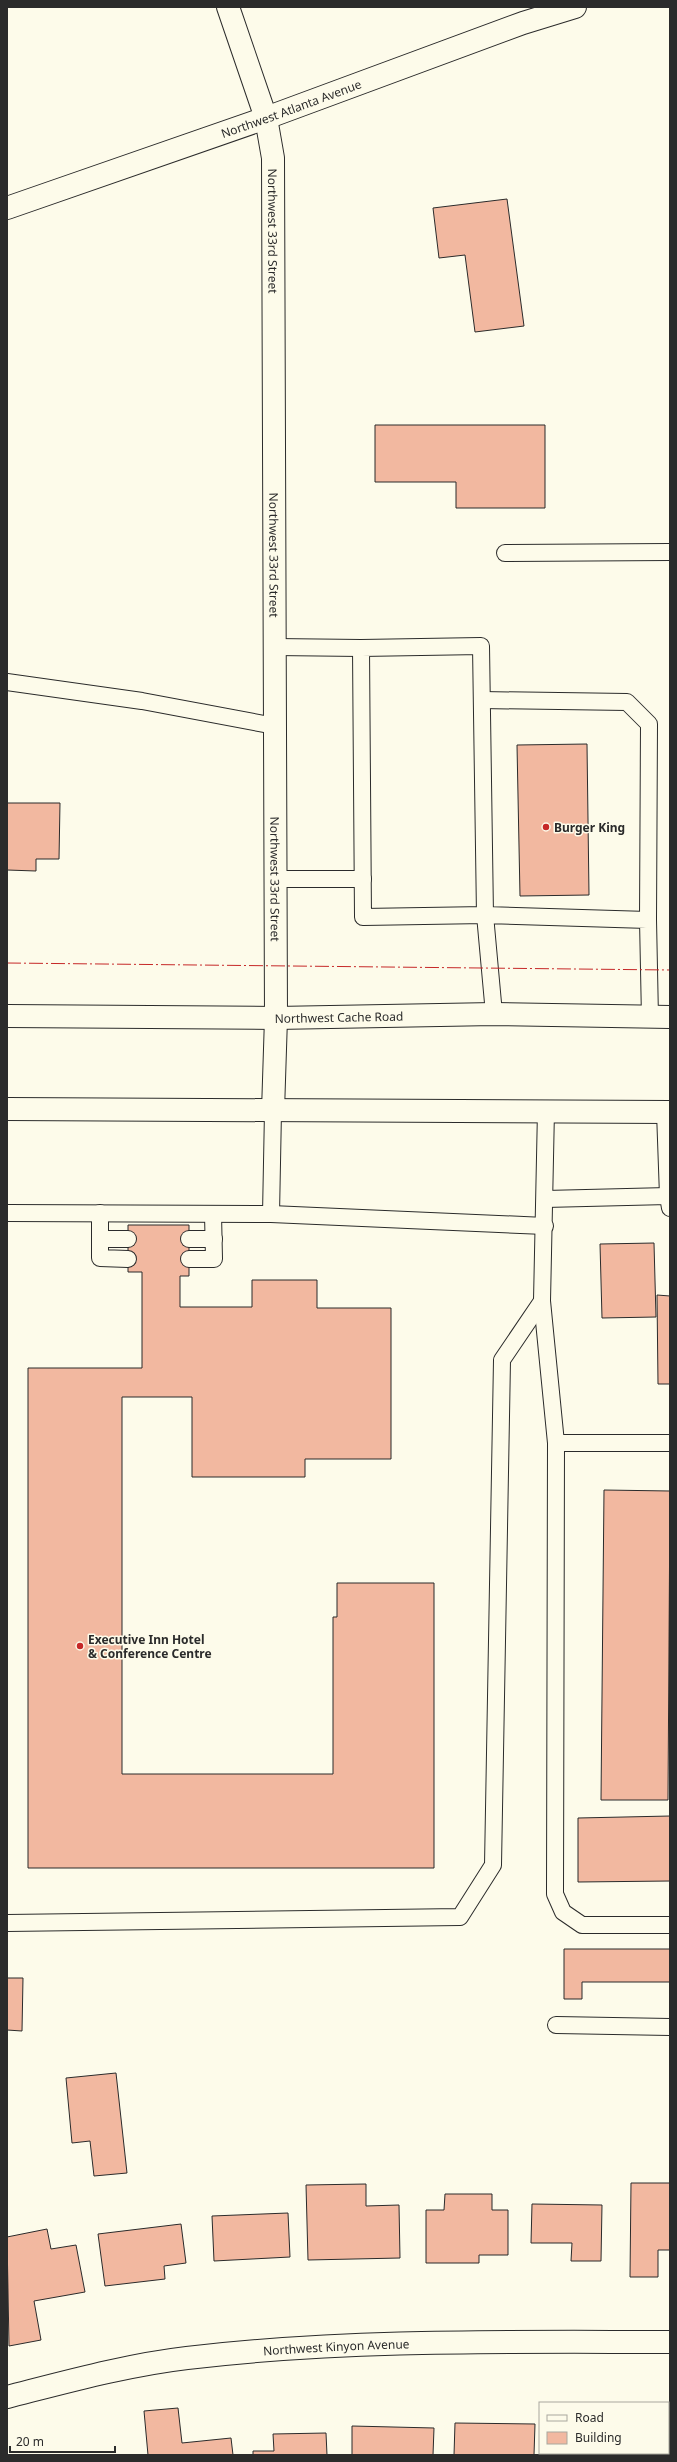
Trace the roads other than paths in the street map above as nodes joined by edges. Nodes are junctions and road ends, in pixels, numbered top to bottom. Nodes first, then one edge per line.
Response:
1 (228, 7) edge
2 (575, 7) edge
3 (266, 118) junction
4 (7, 208) edge
5 (670, 552) edge
6 (504, 553) dead end
7 (275, 647) junction
8 (361, 648) junction
9 (7, 682) edge
10 (482, 700) junction
11 (275, 726) junction
12 (276, 880) junction
13 (362, 880) junction
14 (485, 915) junction
15 (648, 920) junction
16 (494, 1014) junction
17 (7, 1016) edge
18 (276, 1018) junction
19 (660, 1018) edge
20 (7, 1109) edge
21 (546, 1110) junction
22 (273, 1111) junction
23 (667, 1112) edge
24 (545, 1199) junction
25 (669, 1202) edge
26 (7, 1213) edge
27 (100, 1213) junction
28 (213, 1214) junction
29 (271, 1214) junction
30 (545, 1226) junction
31 (100, 1239) junction
32 (128, 1239) dead end
33 (189, 1239) dead end
34 (214, 1239) junction
35 (128, 1259) dead end
36 (189, 1259) dead end
37 (542, 1301) junction
38 (670, 1442) edge
39 (556, 1443) junction
40 (7, 1923) edge
41 (670, 1924) edge
42 (556, 2025) dead end
43 (670, 2027) edge
44 (670, 2342) edge
45 (7, 2397) edge

1 - 3 street, Northwest 33rd Street
2 - 3 street, Northwest Atlanta Avenue
3 - 4 street, Northwest Atlanta Avenue
3 - 7 street, Northwest 33rd Street
5 - 6 lane
7 - 8 lane
7 - 11 street, Northwest 33rd Street
8 - 10 lane
8 - 13 lane
9 - 11 lane
10 - 14 lane
10 - 15 lane
11 - 12 street, Northwest 33rd Street
12 - 13 lane
12 - 18 street, Northwest 33rd Street
13 - 14 lane
14 - 15 lane
14 - 16 lane
15 - 19 lane
16 - 18 street, Northwest Cache Road
16 - 19 street, Northwest Cache Road
17 - 18 street, Northwest Cache Road
18 - 22 street, Northwest 33rd Street
20 - 22 street
21 - 22 street
21 - 23 street
21 - 24 lane
22 - 29 lane
23 - 25 lane
24 - 25 lane
24 - 30 lane
26 - 27 lane
27 - 28 lane
27 - 31 lane
28 - 29 lane
28 - 34 lane
29 - 30 lane
30 - 37 lane
31 - 32 lane
31 - 35 lane
33 - 34 lane
34 - 36 lane
37 - 39 lane
37 - 40 lane
38 - 39 lane
39 - 41 lane
42 - 43 lane
44 - 45 street, Northwest Kinyon Avenue

